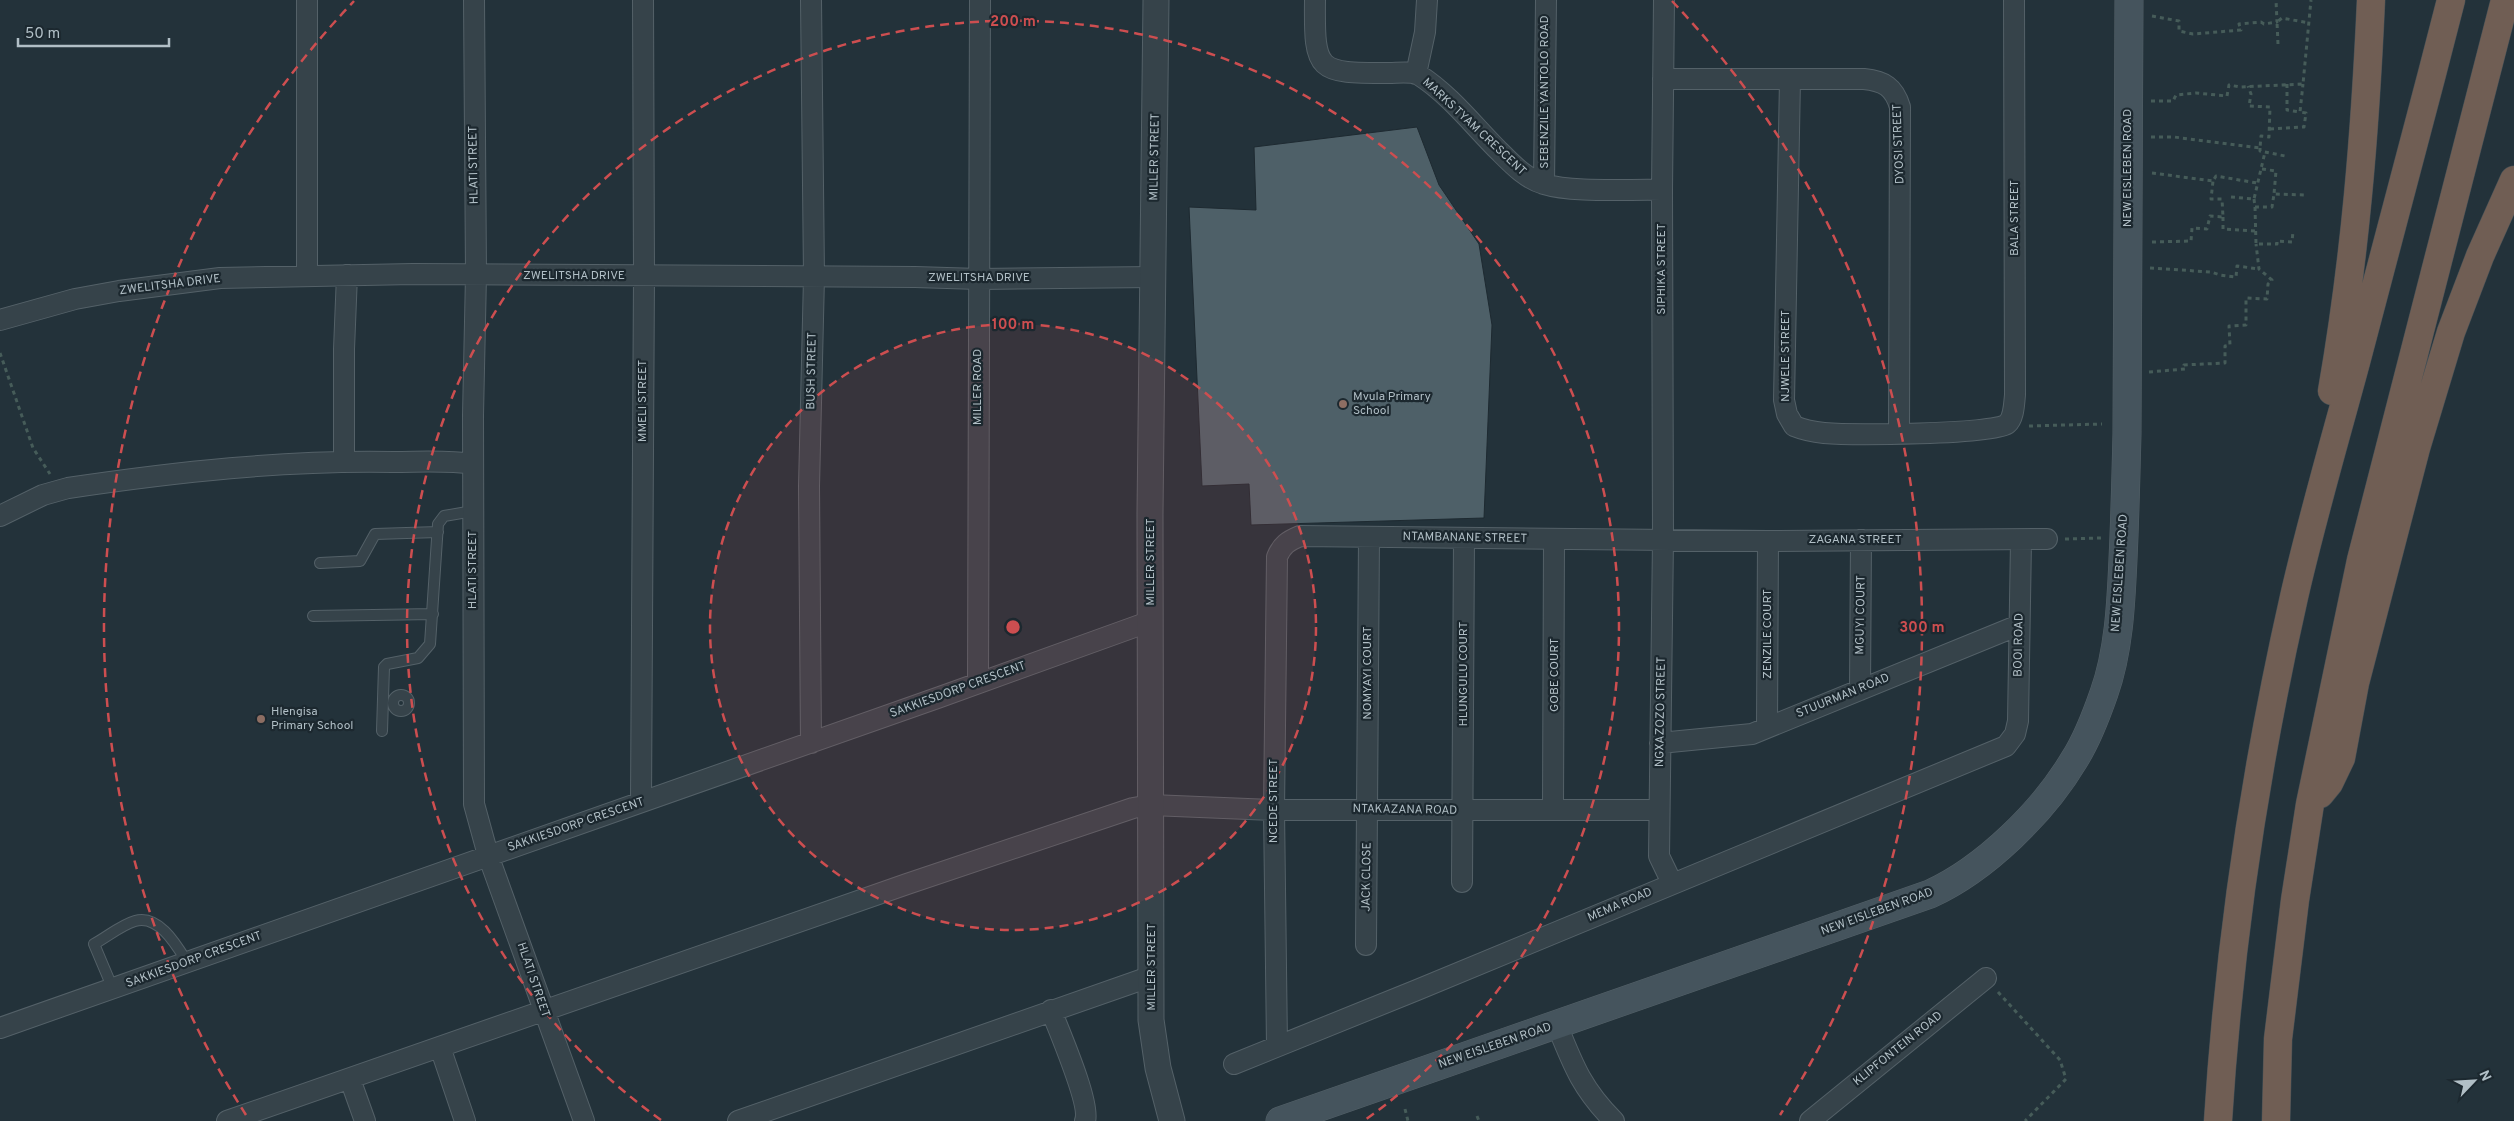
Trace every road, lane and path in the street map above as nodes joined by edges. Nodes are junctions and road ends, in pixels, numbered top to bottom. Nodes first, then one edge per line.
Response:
1 (307, 0) edge
2 (474, 0) edge
3 (643, 0) edge
4 (811, 0) edge
5 (980, 0) edge
6 (1156, 0) edge
7 (1315, 0) edge
8 (1427, 0) edge
9 (1546, 0) edge
10 (1664, 0) edge
11 (2014, 0) edge
12 (2129, 0) edge
13 (2276, 0) edge
14 (2311, 0) edge
15 (2371, 0) edge
16 (2452, 0) edge
17 (2505, 0) edge
18 (2151, 16) dead end
19 (2277, 22) junction
20 (2309, 23) junction
21 (2278, 44) dead end
22 (1416, 74) junction
23 (1663, 79) junction
24 (1790, 79) junction
25 (2287, 84) junction
26 (2303, 84) junction
27 (2248, 86) junction
28 (2148, 101) dead end
29 (2300, 112) junction
30 (2270, 129) junction
31 (2148, 136) dead end
32 (2260, 148) junction
33 (2266, 152) junction
34 (2285, 156) dead end
35 (2261, 169) junction
36 (2147, 173) dead end
37 (2514, 180) edge
38 (2213, 181) junction
39 (2257, 183) junction
40 (1544, 184) junction
41 (1662, 190) junction
42 (2274, 194) junction
43 (2307, 195) dead end
44 (2231, 197) dead end
45 (2254, 199) junction
46 (2255, 207) junction
47 (2222, 217) junction
48 (2255, 231) junction
49 (2293, 231) dead end
50 (2147, 242) dead end
51 (2256, 244) junction
52 (2147, 268) dead end
53 (2259, 269) junction
54 (307, 274) junction
55 (347, 275) junction
56 (476, 275) junction
57 (644, 276) junction
58 (814, 277) junction
59 (1153, 277) junction
60 (979, 279) junction
61 (0, 320) edge
62 (0, 353) edge
63 (2146, 372) dead end
64 (2102, 424) dead end
65 (2003, 425) junction
66 (1899, 433) junction
67 (344, 461) junction
68 (473, 464) junction
69 (53, 478) dead end
70 (473, 511) junction
71 (0, 516) edge
72 (438, 532) junction
73 (1369, 537) junction
74 (1464, 538) junction
75 (2104, 538) dead end
76 (1554, 539) junction
77 (1663, 539) junction
78 (2047, 539) joint
79 (2309, 539) junction
80 (1861, 540) junction
81 (1768, 541) junction
82 (2022, 541) junction
83 (1277, 557) joint
84 (320, 563) dead end
85 (433, 614) junction
86 (313, 616) dead end
87 (1151, 621) junction
88 (2020, 625) junction
89 (978, 683) junction
90 (1860, 690) junction
91 (388, 702) junction
92 (413, 704) dead end
93 (1767, 726) junction
94 (382, 731) dead end
95 (811, 742) junction
96 (1660, 742) junction
97 (2006, 746) joint
98 (641, 802) junction
99 (2310, 804) junction
100 (1151, 805) junction
101 (1368, 809) junction
102 (1274, 810) junction
103 (1463, 810) junction
104 (1553, 810) junction
105 (1659, 810) junction
106 (488, 855) junction
107 (1462, 882) dead end
108 (1672, 883) junction
109 (1366, 946) dead end
110 (187, 962) junction
111 (1152, 976) junction
112 (1986, 978) joint
113 (113, 989) junction
114 (1052, 1010) junction
115 (544, 1012) junction
116 (1557, 1025) junction
117 (0, 1028) edge
118 (1277, 1046) junction
119 (440, 1047) junction
120 (1234, 1064) dead end
121 (350, 1079) junction
122 (1405, 1110) dead end
123 (268, 1114) edge
124 (1477, 1116) dead end
125 (227, 1121) edge
126 (365, 1121) edge
127 (465, 1121) edge
128 (584, 1121) edge
129 (738, 1121) edge
130 (1085, 1121) edge
131 (1172, 1121) edge
132 (1280, 1121) edge
133 (1408, 1121) edge
134 (1479, 1121) edge
135 (1614, 1121) edge
136 (1810, 1121) edge
137 (2025, 1121) edge
138 (2218, 1121) edge
139 (2276, 1121) edge

1 - 54 street
2 - 56 street, HLATI STREET
3 - 57 street, MMELI STREET
4 - 58 street, BUSH STREET
5 - 60 street, MILLER ROAD
6 - 59 street, MILLER STREET
7 - 22 street, MARKS TYAM CRESCENT
8 - 22 street
9 - 40 street, SEBENZILE YANTOLO ROAD
10 - 23 street, SIPHIKA STREET
11 - 65 street, BALA STREET
12 - 116 main road, NEW EISLEBEN ROAD
13 - 19 path
14 - 20 path
15 - 79 highway
16 - 79 highway
17 - 99 highway
18 - 19 path
19 - 20 path
19 - 21 path
20 - 26 path
22 - 40 street, MARKS TYAM CRESCENT
23 - 24 street, DYOSI STREET
23 - 41 street, SIPHIKA STREET
24 - 66 street, DYOSI STREET
24 - 66 street, NJWELE STREET
25 - 26 path
25 - 27 path
25 - 29 path
26 - 29 path
27 - 28 path
27 - 30 path
29 - 30 path
30 - 32 path
31 - 32 path
32 - 33 path
33 - 34 path
33 - 35 path
35 - 39 path
35 - 42 path
36 - 38 path
37 - 99 highway
38 - 39 path
38 - 47 path
39 - 45 path
40 - 41 street, MARKS TYAM CRESCENT
41 - 77 street, SIPHIKA STREET
42 - 43 path
42 - 46 path
44 - 45 path
45 - 46 path
46 - 48 path
47 - 48 path
47 - 50 path
48 - 51 path
49 - 51 path
51 - 53 path
52 - 53 path
53 - 63 path
54 - 55 street, ZWELITSHA DRIVE
54 - 61 street, ZWELITSHA DRIVE
55 - 56 street, ZWELITSHA DRIVE
55 - 67 street
56 - 57 street, ZWELITSHA DRIVE
56 - 68 street, HLATI STREET
57 - 58 street, ZWELITSHA DRIVE
57 - 98 street, MMELI STREET
58 - 60 street, ZWELITSHA DRIVE
58 - 95 street, BUSH STREET
59 - 60 street, ZWELITSHA DRIVE
59 - 87 street, MILLER STREET
60 - 89 street, MILLER ROAD
62 - 69 path
64 - 65 path
65 - 66 street, NJWELE STREET
67 - 68 street
67 - 71 street
68 - 70 street, HLATI STREET
70 - 72 lane
70 - 106 street, HLATI STREET
72 - 84 lane
72 - 85 lane
73 - 74 street, NTAMBANANE STREET
73 - 83 street, NTAMBANANE STREET
73 - 101 street, NOMYAYI COURT
74 - 76 street, NTAMBANANE STREET
74 - 103 street, HLUNGULU COURT
75 - 78 path
76 - 77 street, NTAMBANANE STREET
76 - 104 street, GOBE COURT
77 - 81 street, ZAGANA STREET
77 - 96 street, NGXAZOZO STREET
78 - 82 street, ZAGANA STREET
79 - 138 highway
80 - 81 street, ZAGANA STREET
80 - 82 street, ZAGANA STREET
80 - 90 street, MGUYI COURT
81 - 93 street, ZENZILE COURT
82 - 88 street, BOOI ROAD
83 - 102 street, NCEDE STREET
85 - 86 lane
85 - 91 lane
87 - 89 street, SAKKIESDORP CRESCENT
87 - 100 street, MILLER STREET
88 - 90 street, STUURMAN ROAD
88 - 97 street, BOOI ROAD
89 - 95 street, SAKKIESDORP CRESCENT
90 - 93 street, STUURMAN ROAD
91 - 92 lane
91 - 94 lane
93 - 96 street, STUURMAN ROAD
95 - 98 street, SAKKIESDORP CRESCENT
96 - 105 street, NGXAZOZO STREET
97 - 108 street, MEMA ROAD
98 - 106 street, SAKKIESDORP CRESCENT
99 - 139 highway
100 - 102 street, NTAKAZANA ROAD
100 - 111 street, MILLER STREET
100 - 115 street
101 - 102 street, NTAKAZANA ROAD
101 - 103 street, NTAKAZANA ROAD
101 - 109 street, JACK CLOSE
102 - 118 street, NCEDE STREET
103 - 104 street, NTAKAZANA ROAD
103 - 107 street, HLUNGULU COURT
104 - 105 street, NTAKAZANA ROAD
105 - 108 street, NGXAZOZO STREET
106 - 110 street, SAKKIESDORP CRESCENT
106 - 115 street, HLATI STREET
108 - 118 street, MEMA ROAD
110 - 113 street, SAKKIESDORP CRESCENT
110 - 113 lane
111 - 114 street
111 - 131 street, MILLER STREET
112 - 136 street, KLIPFONTEIN ROAD
112 - 137 path
113 - 117 street, SAKKIESDORP CRESCENT
114 - 129 street
114 - 130 street
115 - 119 street
115 - 128 street, HLATI STREET
116 - 132 main road, NEW EISLEBEN ROAD
116 - 135 street
118 - 120 street, MEMA ROAD
119 - 121 street
119 - 127 street
121 - 123 street
121 - 126 street
122 - 133 path
123 - 125 street
124 - 134 path

